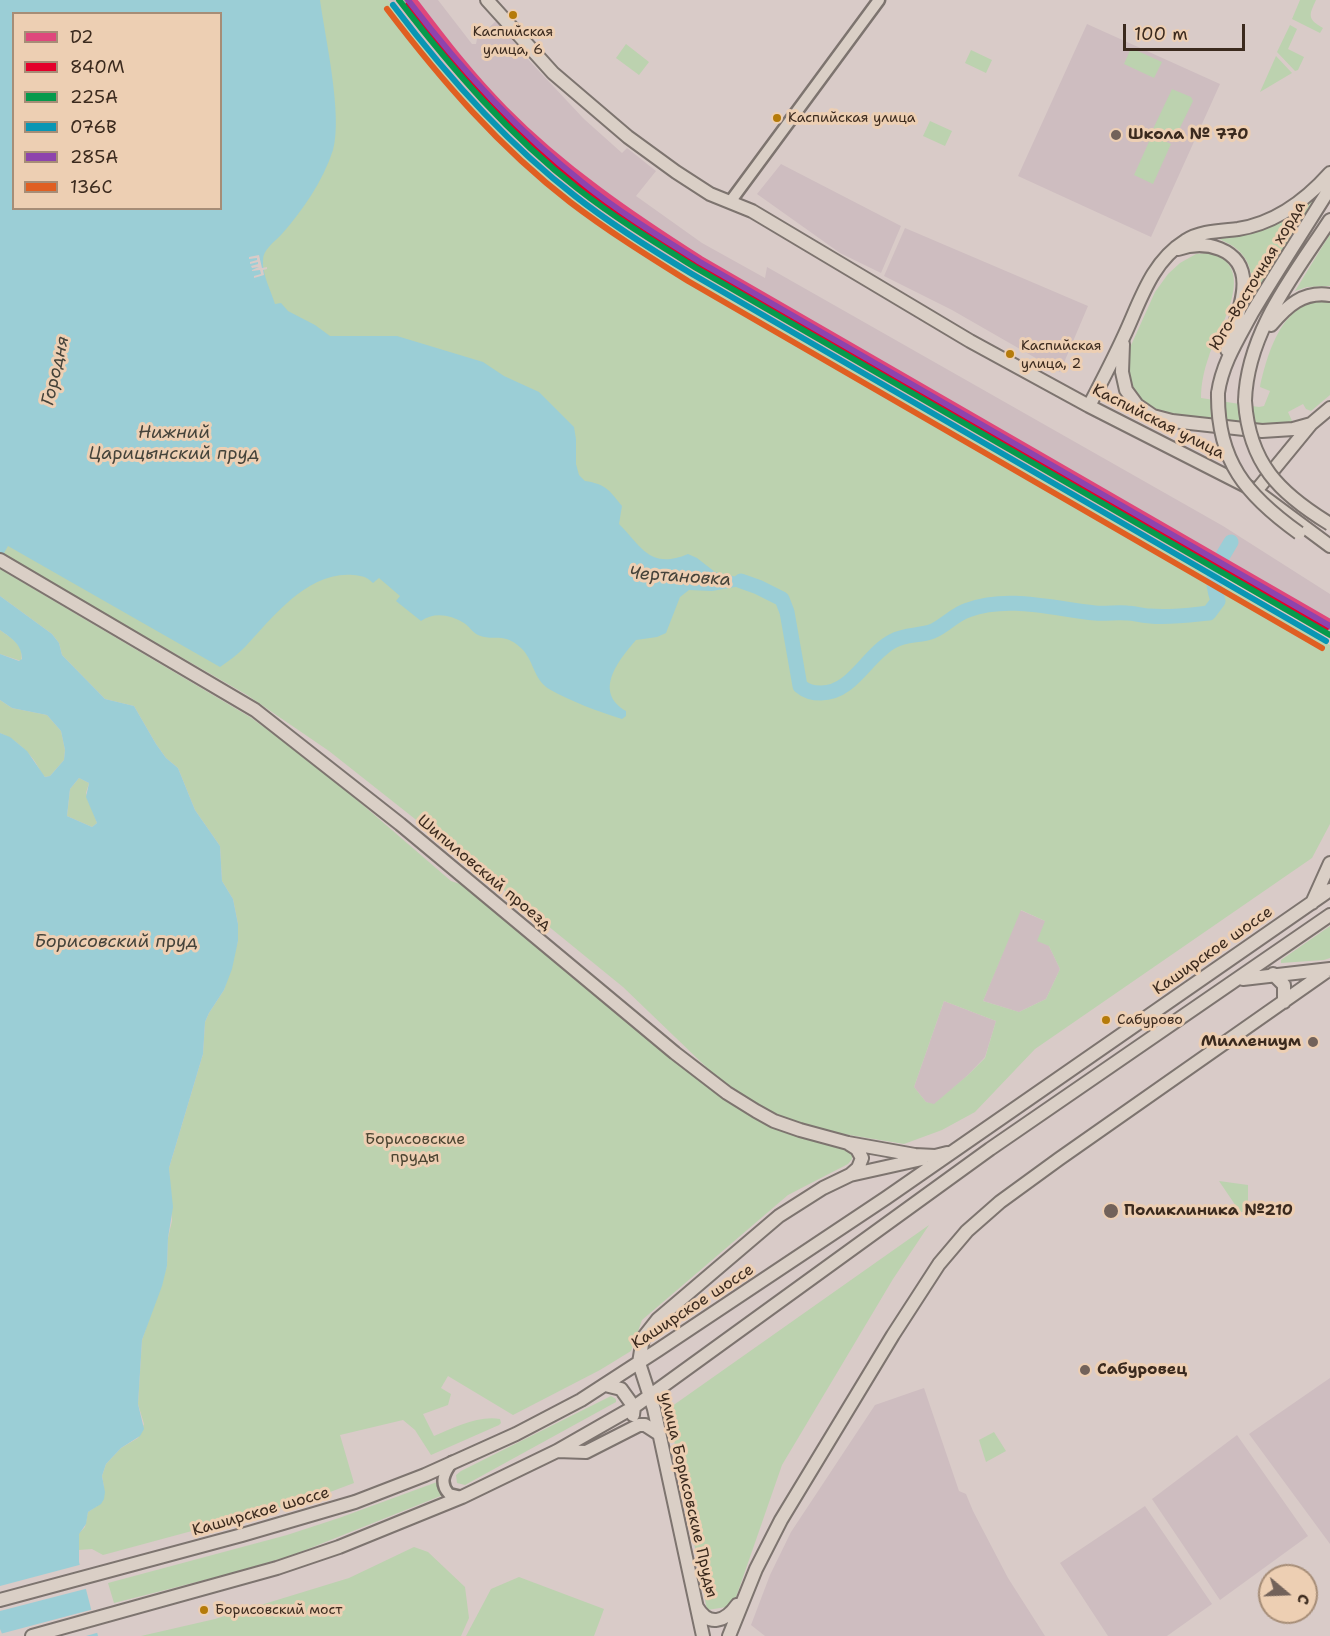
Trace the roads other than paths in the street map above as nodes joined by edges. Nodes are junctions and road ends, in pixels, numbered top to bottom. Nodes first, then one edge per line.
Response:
1 (487, 0) edge
2 (879, 0) edge
3 (1330, 173) edge
4 (1330, 188) edge
5 (730, 202) junction
6 (1330, 220) edge
7 (1172, 251) junction
8 (1330, 295) edge
9 (1123, 339) junction
10 (1255, 347) junction
11 (1223, 369) junction
12 (1089, 406) junction
13 (1330, 408) edge
14 (1311, 424) junction
15 (1256, 491) junction
16 (1330, 524) edge
17 (1330, 546) edge
18 (1330, 550) edge
19 (5, 563) edge
20 (1330, 863) edge
21 (1330, 890) edge
22 (1312, 903) junction
23 (1330, 915) edge
24 (1330, 969) edge
25 (1273, 974) junction
26 (1236, 981) junction
27 (1284, 1002) junction
28 (848, 1143) junction
29 (951, 1152) junction
30 (935, 1156) junction
31 (850, 1176) junction
32 (639, 1363) junction
33 (605, 1385) junction
34 (650, 1396) junction
35 (634, 1407) junction
36 (627, 1430) junction
37 (659, 1434) junction
38 (557, 1451) junction
39 (452, 1462) junction
40 (462, 1497) junction
41 (747, 1592) junction
42 (0, 1600) edge
43 (696, 1605) junction
44 (32, 1636) edge
45 (703, 1636) edge
46 (729, 1636) edge

1 - 5 main road, Каспийская улица
2 - 5 street
3 - 7 main road
4 - 11 main road, Юго-Восточная хорда
5 - 12 main road, Каспийская улица
6 - 10 main road, Юго-Восточная хорда
7 - 9 main road
7 - 11 main road
8 - 10 main road
9 - 12 main road
9 - 14 main road
10 - 16 main road, Юго-Восточная хорда, bridge
11 - 18 main road, Юго-Восточная хорда, bridge
12 - 15 main road, Каспийская улица
13 - 14 main road
14 - 15 main road
15 - 17 main road, Каспийская улица
19 - 28 main road, Шипиловский проезд
20 - 22 main road
21 - 22 main road, Каширское шоссе
22 - 29 main road, Каширское шоссе
23 - 26 main road
24 - 25 main road
24 - 27 main road
25 - 26 main road
25 - 27 main road
26 - 34 main road
27 - 41 main road
28 - 30 main road, Шипиловский проезд
28 - 31 main road
29 - 30 main road, Шипиловский проезд
29 - 32 main road, Каширское шоссе
30 - 31 main road
31 - 32 main road
32 - 33 main road, Каширское шоссе
32 - 34 main road, улица Борисовские Пруды
33 - 35 main road
33 - 39 main road, Каширское шоссе
34 - 35 main road
34 - 37 main road, улица Борисовские Пруды
35 - 36 main road
35 - 38 main road
36 - 37 main road
36 - 38 main road
37 - 43 main road, улица Борисовские Пруды
38 - 40 main road
39 - 40 street
39 - 42 main road, Каширское шоссе
40 - 44 main road
41 - 43 main road
41 - 46 main road
43 - 45 main road, улица Борисовские Пруды

